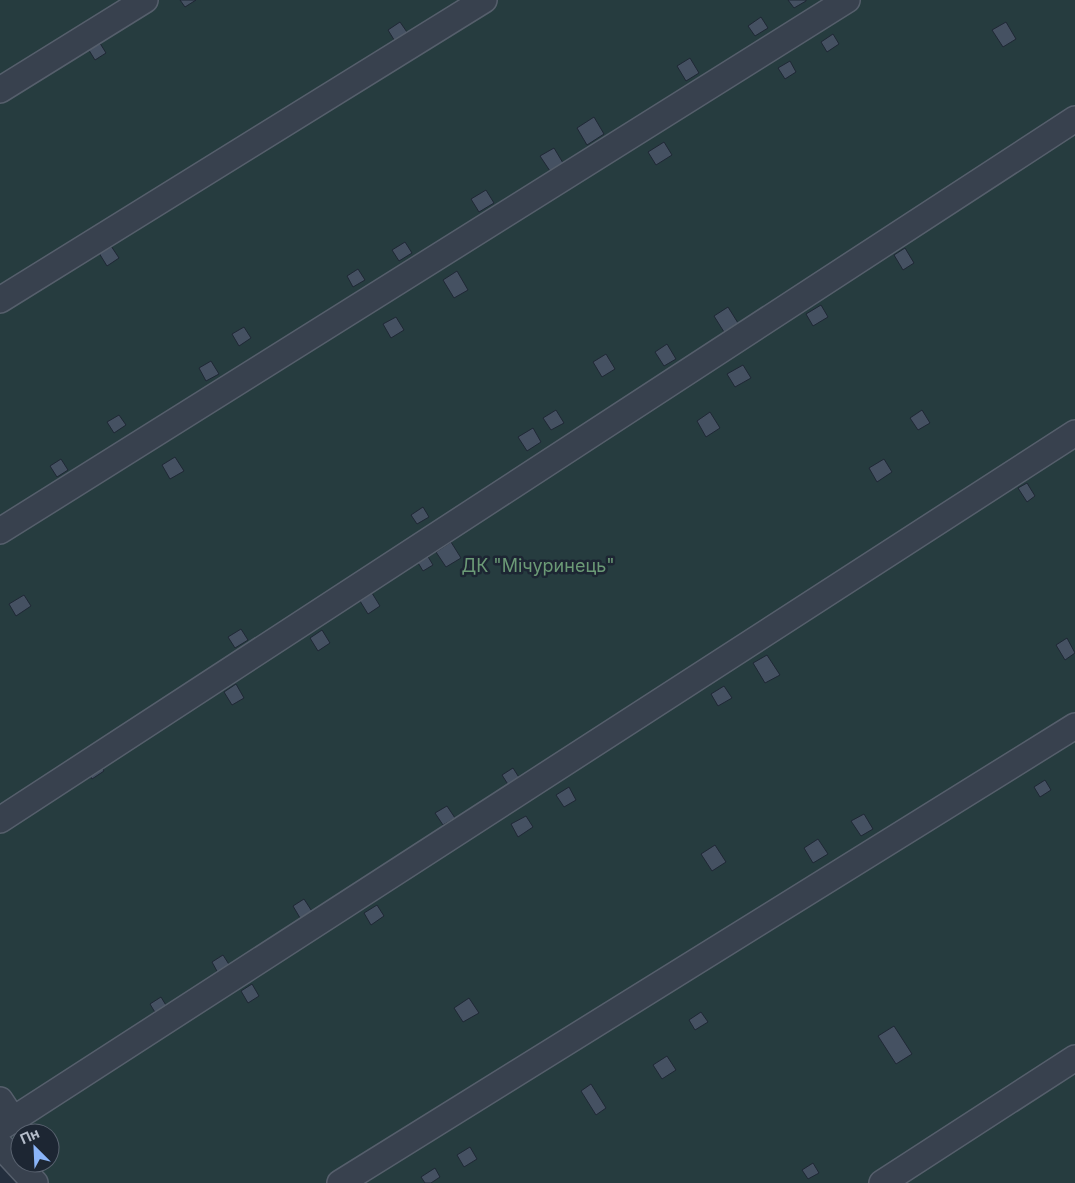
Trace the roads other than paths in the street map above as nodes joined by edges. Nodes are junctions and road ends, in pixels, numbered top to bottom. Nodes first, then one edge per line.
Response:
1 (145, 0) edge
2 (484, 0) edge
3 (847, 0) edge
4 (0, 90) edge
5 (1075, 119) edge
6 (0, 300) edge
7 (1075, 433) edge
8 (0, 531) edge
9 (1075, 726) edge
10 (0, 820) edge
11 (1075, 1058) edge
12 (0, 1100) edge
13 (7, 1124) edge
14 (0, 1145) edge
15 (35, 1183) edge
16 (340, 1183) edge
17 (882, 1183) edge

1 - 4 street
2 - 6 street
3 - 8 street
5 - 10 street
7 - 13 street
9 - 16 street
11 - 17 street
12 - 13 street
14 - 15 street

